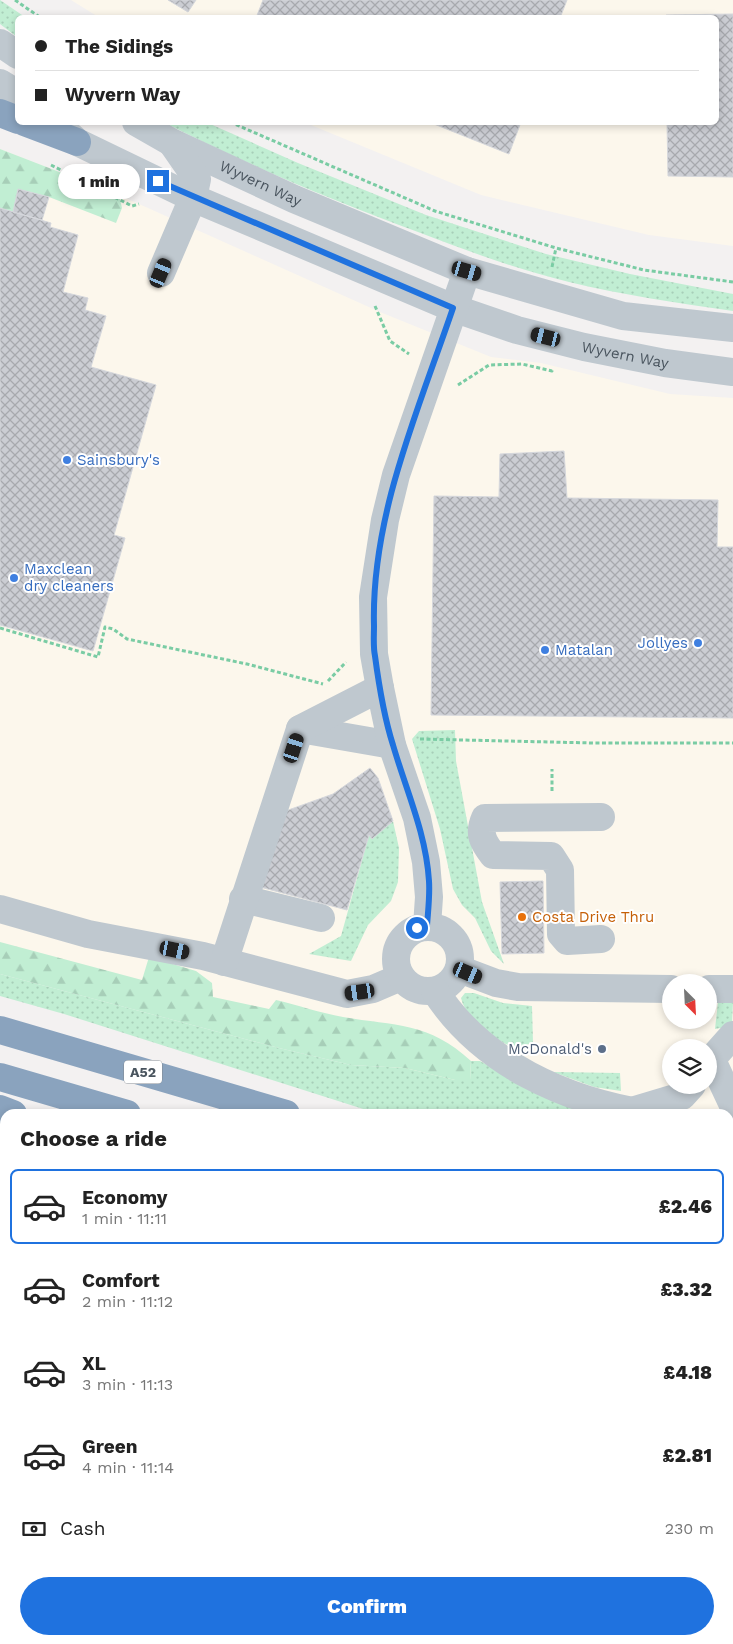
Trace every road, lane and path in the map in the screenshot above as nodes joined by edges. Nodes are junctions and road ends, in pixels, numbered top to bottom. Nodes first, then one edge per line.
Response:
1 (15, 0) edge
2 (37, 15) edge
3 (0, 43) edge
4 (15, 53) edge
5 (0, 84) edge
6 (15, 92) edge
7 (0, 113) edge
8 (15, 119) edge
9 (32, 125) edge
10 (59, 125) edge
11 (141, 125) edge
12 (237, 125) edge
13 (77, 142) junction
14 (172, 142) junction
15 (193, 198) junction
16 (467, 271) junction
17 (161, 273) dead end
18 (733, 282) edge
19 (453, 308) junction
20 (733, 328) edge
21 (733, 372) edge
22 (0, 628) edge
23 (374, 654) junction
24 (380, 688) junction
25 (300, 729) junction
26 (402, 742) junction
27 (733, 743) edge
28 (601, 817) dead end
29 (243, 900) junction
30 (0, 910) edge
31 (321, 918) dead end
32 (427, 926) junction
33 (601, 940) dead end
34 (224, 962) junction
35 (459, 969) junction
36 (401, 977) junction
37 (662, 989) edge
38 (718, 989) edge
39 (733, 989) edge
40 (435, 990) junction
41 (0, 1030) edge
42 (733, 1035) edge
43 (717, 1052) edge
44 (717, 1074) edge
45 (0, 1077) edge
46 (684, 1094) edge
47 (733, 1105) edge
48 (110, 1109) edge
49 (269, 1109) edge
50 (627, 1109) edge
51 (649, 1109) edge

1 - 2 path
3 - 4 street
5 - 6 street
7 - 8 highway
9 - 13 highway
10 - 13 street, Wyvern Way
11 - 14 street, Wyvern Way
12 - 18 path
13 - 15 street, Wyvern Way
14 - 15 street
14 - 16 street, Wyvern Way
15 - 17 street
15 - 19 street, Wyvern Way
16 - 19 street
16 - 20 street, Wyvern Way
19 - 21 street, Wyvern Way
19 - 23 street
22 - 23 path
23 - 24 street
24 - 25 street
24 - 26 street
25 - 26 street
25 - 29 street
26 - 27 path
26 - 32 street
28 - 33 street
29 - 31 street
29 - 34 street
30 - 34 street
32 - 35 street
32 - 36 street
34 - 36 street
35 - 37 street
35 - 40 street
36 - 40 street
38 - 39 street
40 - 50 street
41 - 49 highway, A52
42 - 43 street
44 - 47 street
45 - 48 highway
46 - 51 street

